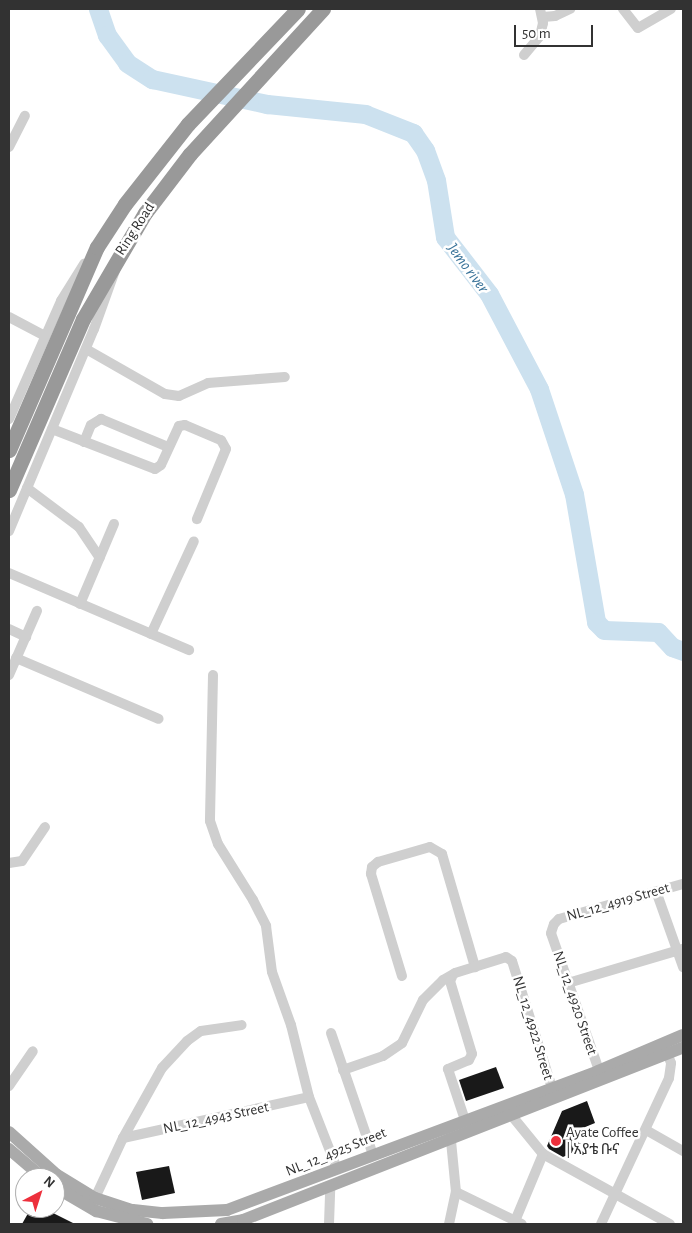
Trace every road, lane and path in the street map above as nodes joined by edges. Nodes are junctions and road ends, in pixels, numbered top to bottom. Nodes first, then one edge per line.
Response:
1 (298, 9) edge
2 (323, 9) edge
3 (570, 9) edge
4 (623, 9) edge
5 (671, 9) edge
6 (541, 13) edge
7 (524, 56) dead end
8 (25, 116) dead end
9 (9, 147) edge
10 (97, 247) junction
11 (120, 253) junction
12 (9, 317) edge
13 (45, 336) junction
14 (86, 349) junction
15 (286, 377) dead end
16 (9, 419) edge
17 (52, 429) junction
18 (84, 442) junction
19 (168, 447) junction
20 (9, 450) edge
21 (27, 488) junction
22 (9, 490) edge
23 (197, 519) dead end
24 (114, 524) dead end
25 (9, 531) edge
26 (194, 541) dead end
27 (100, 558) junction
28 (9, 573) edge
29 (80, 604) junction
30 (37, 610) dead end
31 (9, 629) edge
32 (151, 634) junction
33 (26, 637) junction
34 (189, 650) dead end
35 (16, 658) junction
36 (9, 675) edge
37 (213, 675) dead end
38 (159, 719) dead end
39 (45, 827) dead end
40 (9, 863) edge
41 (683, 884) edge
42 (656, 891) junction
43 (554, 924) joint
44 (680, 950) edge
45 (475, 967) junction
46 (683, 967) edge
47 (402, 976) dead end
48 (452, 977) junction
49 (568, 983) junction
50 (242, 1025) dead end
51 (331, 1033) dead end
52 (683, 1035) edge
53 (683, 1048) edge
54 (666, 1049) junction
55 (33, 1051) dead end
56 (343, 1070) junction
57 (601, 1076) junction
58 (9, 1086) edge
59 (554, 1094) junction
60 (309, 1097) junction
61 (512, 1116) junction
62 (465, 1120) junction
63 (646, 1130) junction
64 (9, 1132) edge
65 (450, 1132) junction
66 (123, 1138) junction
67 (9, 1149) edge
68 (683, 1151) edge
69 (543, 1154) junction
70 (373, 1155) junction
71 (31, 1168) edge
72 (337, 1169) junction
73 (330, 1186) junction
74 (456, 1192) junction
75 (65, 1193) edge
76 (615, 1195) junction
77 (95, 1198) junction
78 (242, 1217) edge
79 (114, 1221) edge
80 (519, 1222) edge
81 (147, 1224) edge
82 (221, 1224) edge
83 (329, 1224) edge
84 (449, 1224) edge
85 (601, 1224) edge
86 (670, 1224) edge

1 - 10 highway, Ring Road
2 - 11 highway, Ring Road
3 - 6 street
4 - 5 street
6 - 7 street
8 - 9 street
10 - 13 street
10 - 20 highway, Ring Road
11 - 14 street
11 - 22 highway, Ring Road
12 - 13 street
13 - 16 street
14 - 15 street
14 - 17 street
17 - 18 street
17 - 21 street
18 - 19 street
18 - 19 street
19 - 23 street
21 - 25 street
21 - 27 street
24 - 27 street
26 - 32 street
27 - 29 street
28 - 29 street
29 - 32 street
30 - 33 street
31 - 33 street
32 - 34 street
33 - 35 street
35 - 36 street
35 - 38 street
37 - 60 street
39 - 40 street
41 - 42 street, NL_12_4919 Street
42 - 43 street, NL_12_4919 Street
42 - 44 street
43 - 49 street, NL_12_4920 Street
44 - 46 street
44 - 49 street
45 - 47 street
45 - 48 street
45 - 59 street, NL_12_4922 Street
48 - 56 street
48 - 62 street
49 - 57 street, NL_12_4920 Street
50 - 66 street
51 - 56 street
52 - 54 main road, NL_12_4925 Street
53 - 54 main road, NL_12_4925 Street
54 - 57 main road, NL_12_4925 Street
54 - 63 street
55 - 58 street
56 - 70 street
57 - 59 main road, NL_12_4925 Street
59 - 61 main road, NL_12_4925 Street
59 - 62 main road, NL_12_4925 Street
60 - 66 street, NL_12_4943 Street
60 - 72 street
61 - 65 main road, NL_12_4925 Street
61 - 69 street
62 - 65 main road, NL_12_4925 Street
63 - 68 street
63 - 76 street
64 - 77 main road, NL_12_4925 Street
65 - 70 main road, NL_12_4925 Street
65 - 73 main road, NL_12_4925 Street
65 - 74 street
66 - 77 street
67 - 71 main road
69 - 76 street
69 - 80 street
70 - 72 main road, NL_12_4925 Street
72 - 78 main road, NL_12_4925 Street
73 - 78 main road, NL_12_4925 Street
73 - 83 street
74 - 80 street
74 - 84 street
75 - 79 main road
76 - 85 street
76 - 86 street
77 - 78 main road, NL_12_4925 Street
78 - 82 main road, NL_12_4925 Street
79 - 81 main road

